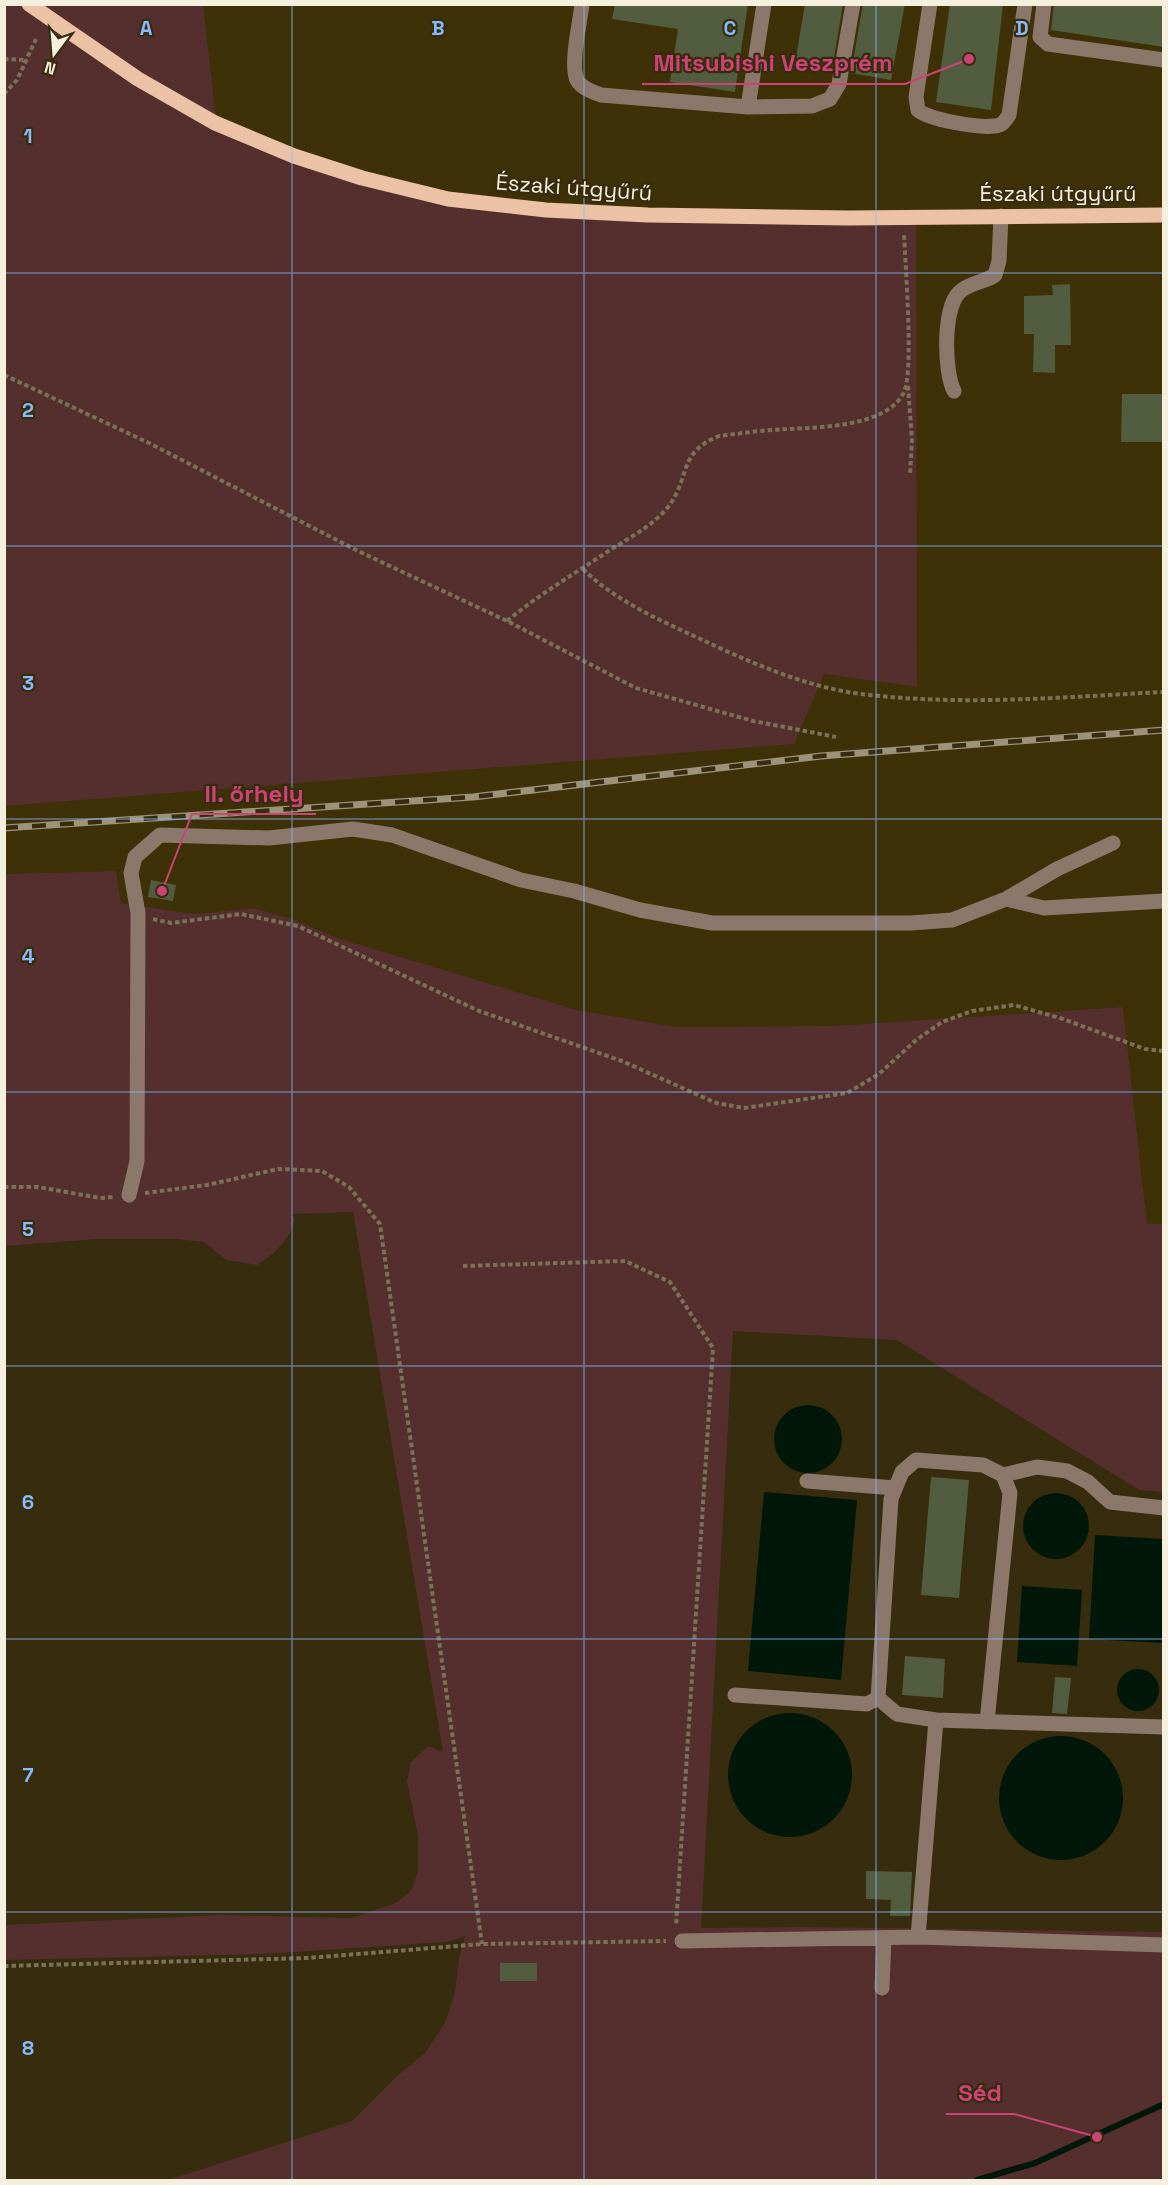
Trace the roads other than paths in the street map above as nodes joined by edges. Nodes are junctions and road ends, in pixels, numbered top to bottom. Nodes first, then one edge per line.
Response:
1 (29, 4) edge
2 (582, 4) edge
3 (764, 4) edge
4 (853, 4) edge
5 (930, 4) edge
6 (1025, 4) edge
7 (1044, 4) edge
8 (1164, 60) edge
9 (748, 107) junction
10 (1164, 215) edge
11 (1001, 216) junction
12 (954, 391) dead end
13 (1113, 843) dead end
14 (1006, 899) junction
15 (1164, 901) edge
16 (129, 1195) road end
17 (1004, 1475) junction
18 (807, 1481) dead end
19 (895, 1488) junction
20 (1164, 1509) edge
21 (735, 1695) dead end
22 (878, 1698) junction
23 (936, 1720) junction
24 (987, 1722) junction
25 (1164, 1727) edge
26 (918, 1937) junction
27 (884, 1938) junction
28 (681, 1941) road end
29 (1164, 1945) edge
30 (882, 1988) dead end

1 - 11 main road, Északi útgyűrű
2 - 9 lane
3 - 9 lane
4 - 9 lane
5 - 6 lane
7 - 8 lane
10 - 11 main road, Északi útgyűrű
11 - 12 lane
13 - 14 lane
14 - 15 lane
14 - 16 lane
17 - 19 lane
17 - 20 lane
17 - 24 lane
18 - 19 lane
19 - 22 lane
21 - 22 lane
22 - 23 lane
23 - 24 lane
23 - 26 lane
24 - 25 lane
26 - 27 lane
26 - 29 lane
27 - 28 lane
27 - 30 lane

